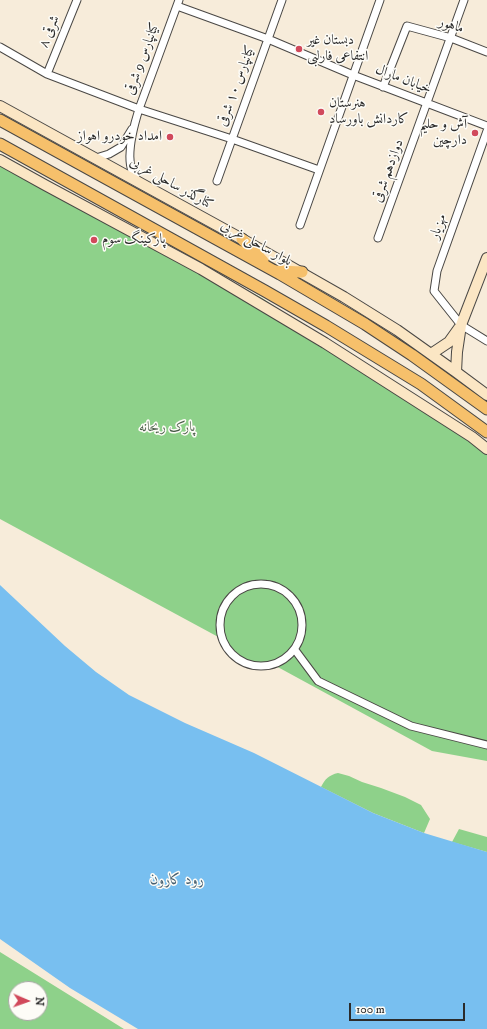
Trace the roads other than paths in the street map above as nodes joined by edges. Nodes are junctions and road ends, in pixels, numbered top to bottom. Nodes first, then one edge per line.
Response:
1 (77, 0) edge
2 (282, 0) edge
3 (380, 0) edge
4 (464, 0) edge
5 (178, 3) edge
6 (451, 38) junction
7 (268, 39) junction
8 (0, 46) edge
9 (487, 52) edge
10 (47, 74) junction
11 (353, 75) junction
12 (383, 86) junction
13 (427, 103) junction
14 (0, 106) edge
15 (139, 109) junction
16 (0, 120) edge
17 (487, 126) edge
18 (134, 127) junction
19 (487, 131) edge
20 (232, 139) junction
21 (0, 144) edge
22 (96, 158) junction
23 (0, 160) edge
24 (320, 170) junction
25 (217, 181) dead end
26 (138, 182) junction
27 (300, 225) dead end
28 (242, 238) junction
29 (378, 238) dead end
30 (487, 258) edge
31 (272, 270) junction
32 (302, 272) junction
33 (461, 325) junction
34 (487, 341) edge
35 (431, 354) junction
36 (456, 372) junction
37 (487, 395) edge
38 (487, 409) edge
39 (487, 432) edge
40 (487, 449) edge
41 (295, 650) junction
42 (487, 745) edge

1 - 10 street, ۸ شرقی
2 - 7 street, کیانپارس ۱۰ شرقی
3 - 11 street
4 - 6 street, دوازدهم شرقی
5 - 7 street, خیابان مارال
5 - 15 street, کیانپارس 9 شرقی
6 - 9 street, ماهور
6 - 12 street, ماهور
6 - 13 street, دوازدهم شرقی
7 - 11 street, خیابان مارال
7 - 20 street, کیانپارس ۱۰ شرقی
8 - 10 street
10 - 15 street
11 - 12 street, خیابان مارال
11 - 24 street
12 - 13 street, خیابان مارال
13 - 17 street, خیابان مارال
13 - 29 street, دوازدهم شرقی
14 - 22 street, کنارگذر ساحلی غربی
15 - 18 street, کیانپارس 9 شرقی
15 - 20 street
16 - 31 main road, بلوار ساحلی غربی
18 - 22 street
18 - 26 street
19 - 33 street, مهزیار
20 - 24 street
20 - 25 street, کیانپارس ۱۰ شرقی
21 - 39 main road
22 - 26 street, کنارگذر ساحلی غربی
23 - 40 street
24 - 27 street
26 - 28 street, کنارگذر ساحلی غربی
28 - 31 main road
28 - 32 street, کنارگذر ساحلی غربی
30 - 33 street
31 - 32 main road
31 - 38 main road, بلوار ساحلی غربی
32 - 35 street, کنارگذر ساحلی غربی
33 - 34 street, مهزیار
33 - 35 street
33 - 36 street
35 - 36 street, کنارگذر ساحلی غربی
36 - 37 street, کنارگذر ساحلی غربی
41 - 41 street
41 - 42 street

